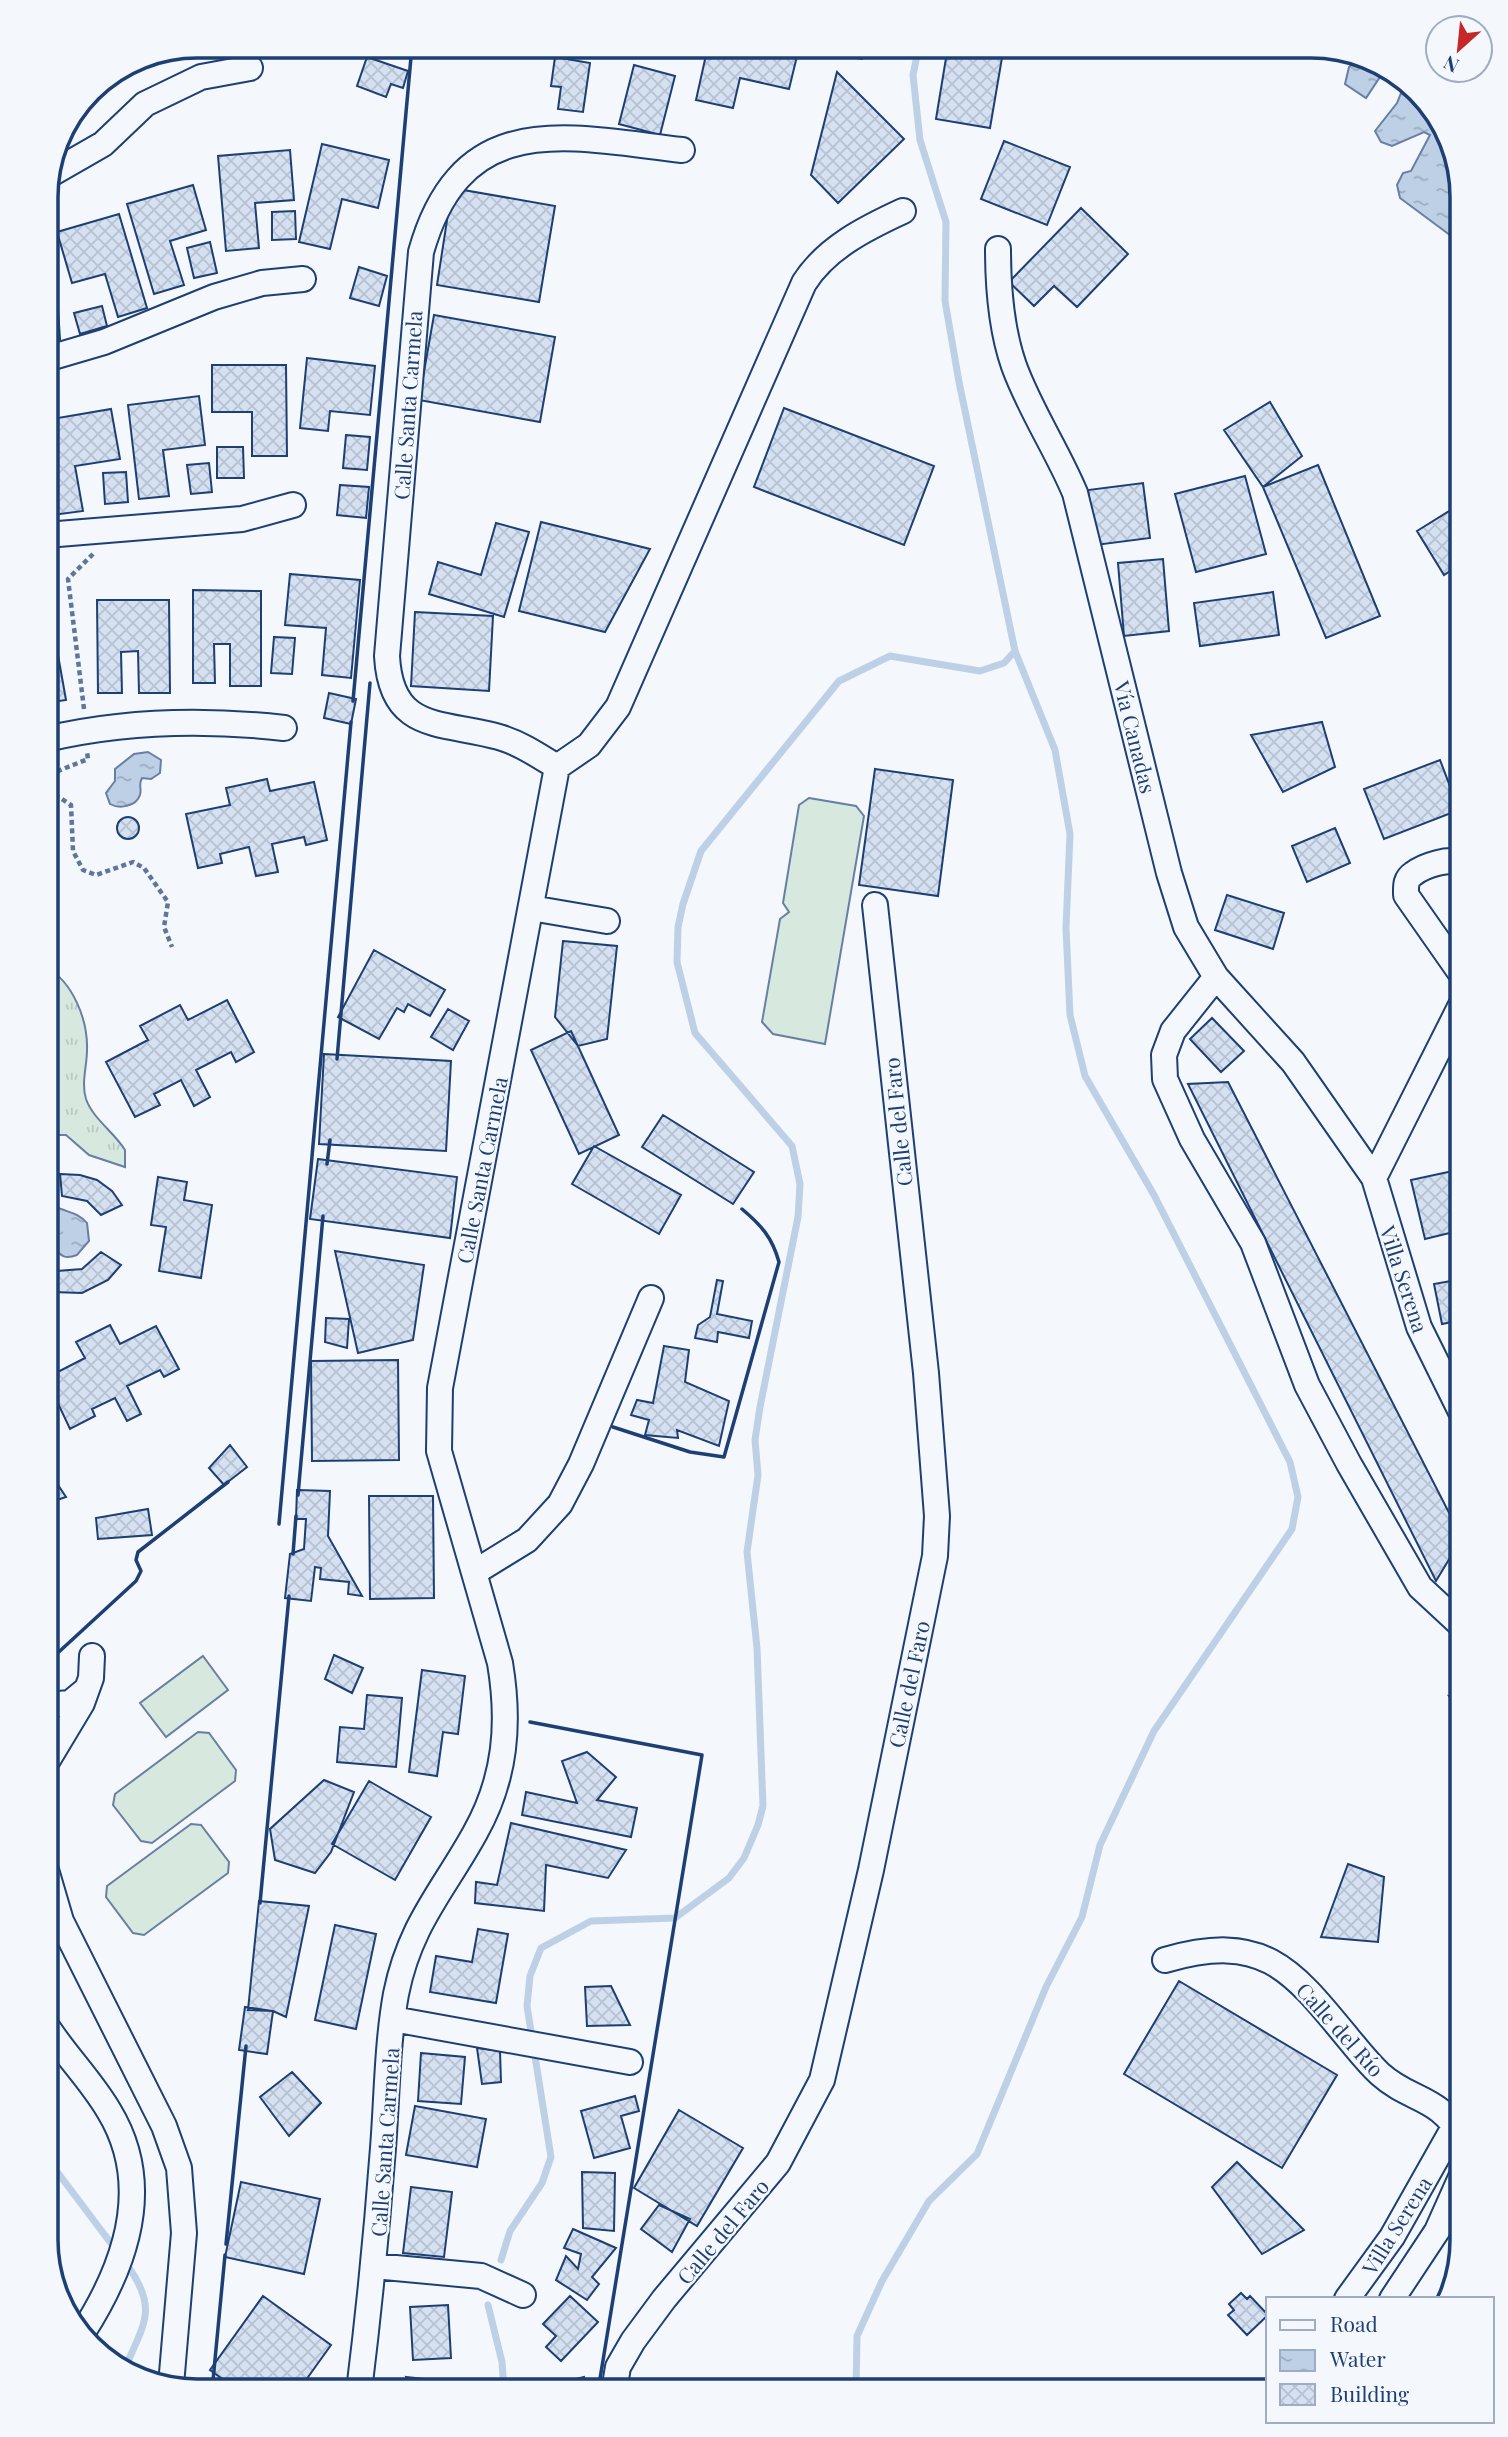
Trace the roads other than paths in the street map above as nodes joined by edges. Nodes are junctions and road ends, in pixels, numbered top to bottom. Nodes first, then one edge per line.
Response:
1 (250, 68) dead end
2 (682, 150) dead end
3 (61, 168) edge
4 (903, 211) dead end
5 (998, 249) dead end
6 (303, 279) dead end
7 (58, 355) edge
8 (293, 505) dead end
9 (58, 534) edge
10 (284, 728) dead end
11 (58, 736) edge
12 (558, 766) junction
13 (1450, 860) edge
14 (875, 905) dead end
15 (531, 908) junction
16 (607, 921) dead end
17 (1450, 958) edge
18 (1216, 977) junction
19 (1450, 1027) edge
20 (1374, 1178) junction
21 (651, 1298) dead end
22 (1450, 1390) edge
23 (475, 1572) junction
24 (1450, 1615) edge
25 (92, 1656) dead end
26 (89, 1685) junction
27 (58, 1705) edge
28 (58, 1742) edge
29 (58, 1911) edge
30 (1165, 1960) dead end
31 (393, 2019) junction
32 (58, 2041) edge
33 (631, 2062) dead end
34 (1450, 2117) edge
35 (1450, 2141) edge
36 (1450, 2202) edge
37 (374, 2267) junction
38 (523, 2295) dead end
39 (1348, 2297) edge
40 (1392, 2297) edge
41 (87, 2325) edge
42 (172, 2377) edge
43 (360, 2379) edge
44 (373, 2379) edge
45 (616, 2379) edge

1 - 3 street
2 - 12 street, Calle Santa Carmela
4 - 12 street
5 - 18 street, Vía Canadas
6 - 7 street
8 - 9 street
10 - 11 street
12 - 15 street, Calle Santa Carmela
13 - 17 street
14 - 45 street, Calle del Faro
15 - 16 street
15 - 23 street, Calle Santa Carmela
18 - 20 street, Vía Canadas
18 - 24 street
19 - 20 street
20 - 22 street, Villa Serena
21 - 23 street
23 - 31 street, Calle Santa Carmela
25 - 26 street
26 - 27 street
26 - 28 street
29 - 42 street
30 - 34 street, Calle del Río
31 - 33 street, Calle Santa Carmela
31 - 37 street, Calle Santa Carmela
32 - 41 street
35 - 39 street, Villa Serena
36 - 40 street, Villa Serena
37 - 38 street, Calle Santa Carmela
37 - 43 street, Calle Santa Carmela
37 - 44 street, Calle Santa Carmela

